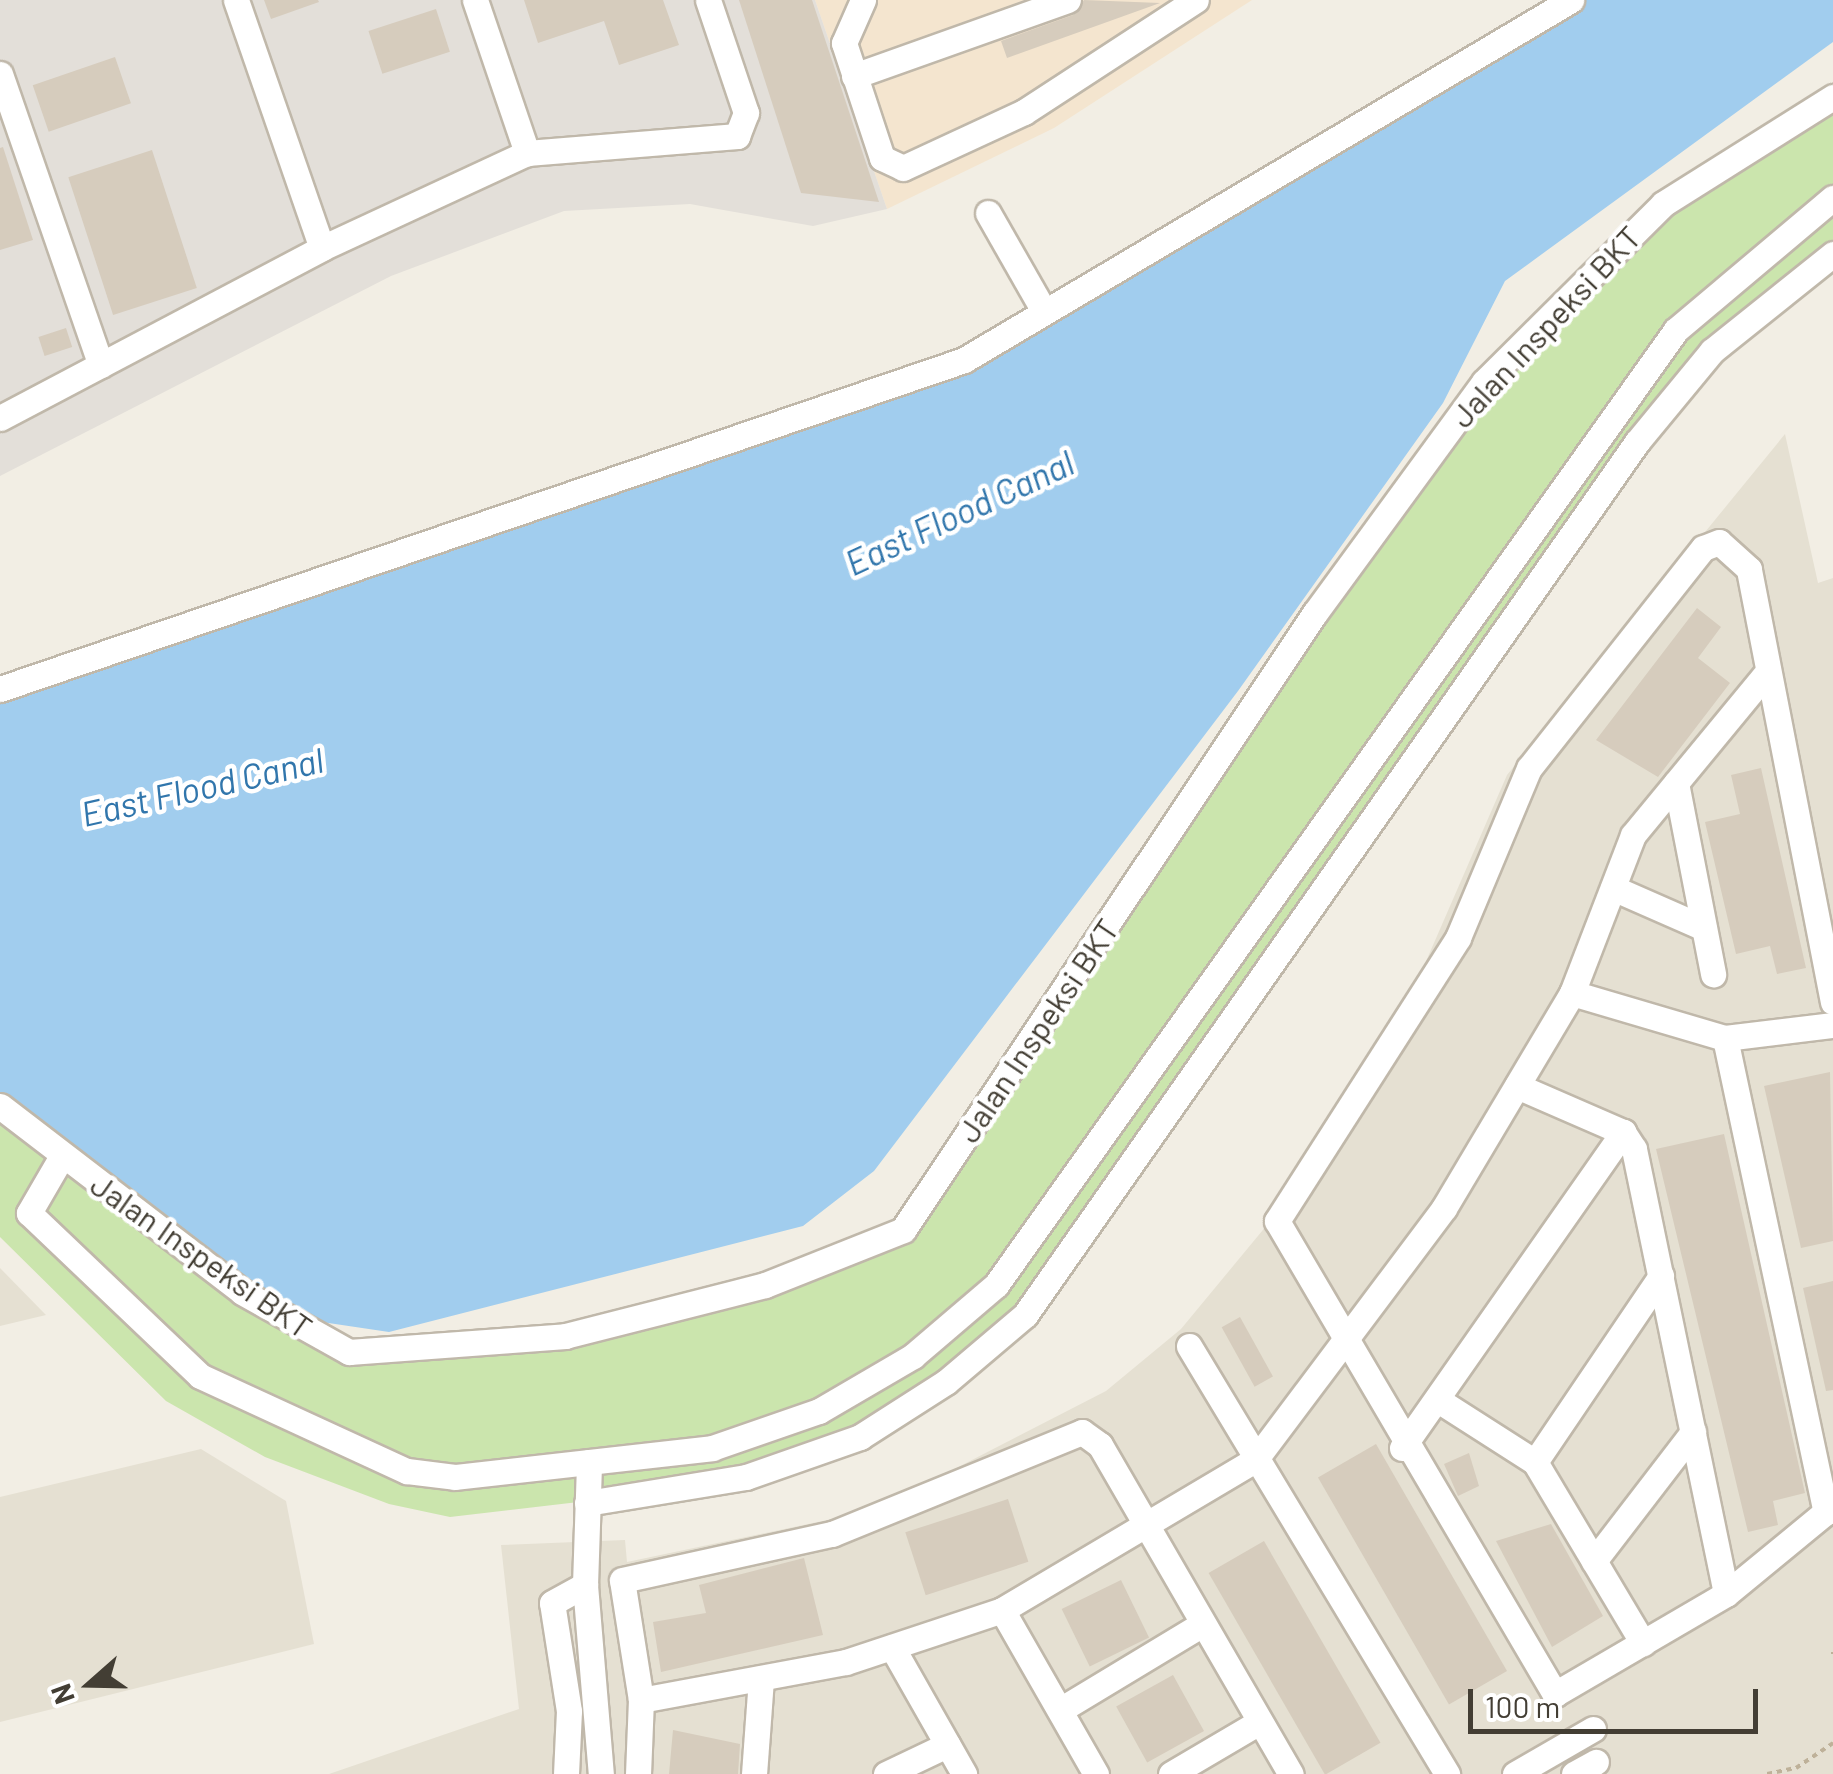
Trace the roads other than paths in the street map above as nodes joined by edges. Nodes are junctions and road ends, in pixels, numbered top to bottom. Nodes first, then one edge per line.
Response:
1 (236, 0) edge
2 (475, 0) edge
3 (708, 0) edge
4 (864, 0) edge
5 (1068, 0) edge
6 (1196, 0) edge
7 (1570, 0) edge
8 (0, 74) edge
9 (854, 76) junction
10 (1833, 98) edge
11 (528, 153) junction
12 (1833, 198) edge
13 (988, 214) dead end
14 (322, 248) junction
15 (1833, 254) edge
16 (1044, 311) junction
17 (101, 365) junction
18 (0, 418) edge
19 (1764, 676) junction
20 (0, 689) edge
21 (1676, 784) junction
22 (1613, 888) junction
23 (1704, 928) junction
24 (1713, 974) dead end
25 (1572, 993) junction
26 (1833, 1002) edge
27 (1833, 1026) edge
28 (1725, 1038) junction
29 (1517, 1086) junction
30 (0, 1106) edge
31 (1623, 1132) junction
32 (62, 1156) junction
33 (1660, 1276) junction
34 (1342, 1345) junction
35 (1188, 1346) dead end
36 (1438, 1400) junction
37 (1693, 1432) junction
38 (1402, 1448) junction
39 (1255, 1460) junction
40 (589, 1462) junction
41 (1535, 1462) junction
42 (587, 1503) junction
43 (1829, 1509) edge
44 (1142, 1527) junction
45 (1594, 1560) junction
46 (585, 1585) junction
47 (1726, 1594) junction
48 (1002, 1610) junction
49 (1199, 1626) junction
50 (1643, 1643) junction
51 (892, 1647) junction
52 (761, 1678) junction
53 (640, 1700) junction
54 (1060, 1710) junction
55 (1256, 1724) junction
56 (1593, 1729) dead end
57 (947, 1745) junction
58 (566, 1774) edge
59 (600, 1774) edge
60 (638, 1774) edge
61 (754, 1774) edge
62 (886, 1774) edge
63 (964, 1774) edge
64 (1096, 1774) edge
65 (1170, 1774) edge
66 (1291, 1774) edge
67 (1447, 1774) edge
68 (1514, 1774) edge

1 - 14 street
2 - 11 street
3 - 11 street
4 - 9 street
5 - 9 street
6 - 9 street
7 - 16 street
8 - 17 street
10 - 32 street, Jalan Inspeksi BKT
11 - 14 street
12 - 40 street
13 - 16 street
14 - 17 street
15 - 42 street
16 - 20 street
17 - 18 street
19 - 21 street
19 - 26 street
19 - 34 street
21 - 22 street
21 - 23 street
22 - 23 street
22 - 25 street
23 - 24 street
25 - 28 street
25 - 29 street
27 - 28 street
28 - 43 street
29 - 31 street
29 - 34 street
30 - 32 street, Jalan Inspeksi BKT
31 - 33 street
31 - 36 street
32 - 40 street
33 - 37 street
33 - 41 street
34 - 38 street
34 - 39 street
35 - 39 street
36 - 38 street
36 - 41 street
37 - 45 street
37 - 47 street
38 - 50 street
39 - 44 street
39 - 67 street
40 - 42 street
41 - 45 street
42 - 46 street
43 - 47 street
44 - 48 street
44 - 49 street
44 - 53 street
45 - 50 street
46 - 58 street
46 - 59 street
47 - 50 street
48 - 51 street
48 - 54 street
49 - 54 street
49 - 55 street
51 - 52 street
51 - 57 street
52 - 53 street
52 - 61 street
53 - 60 street
54 - 64 street
55 - 65 street
55 - 66 street
56 - 68 street
57 - 62 street
57 - 63 street

